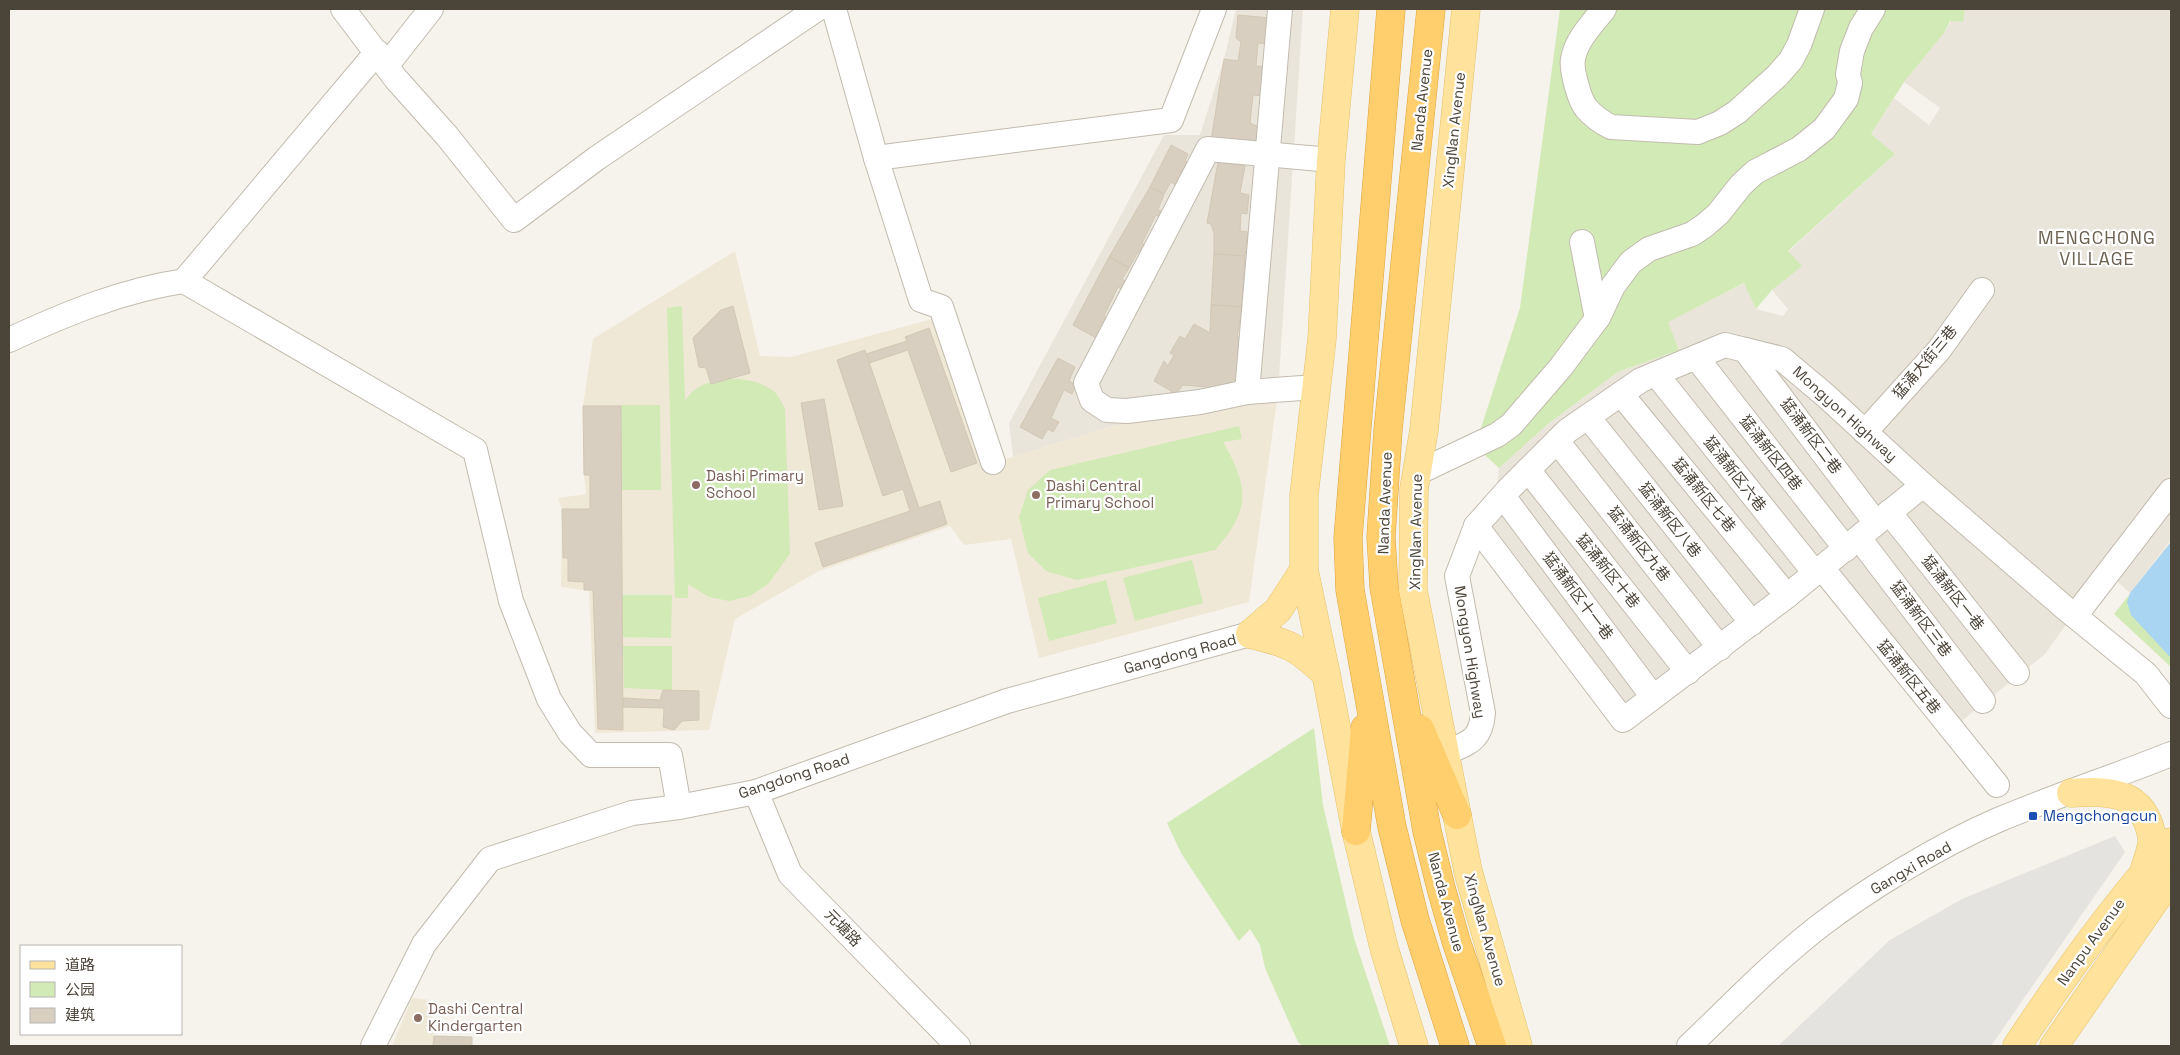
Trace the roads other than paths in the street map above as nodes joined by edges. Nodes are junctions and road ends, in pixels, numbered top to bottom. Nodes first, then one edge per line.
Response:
1 (343, 9) edge
2 (431, 9) edge
3 (817, 9) edge
4 (834, 9) edge
5 (1214, 9) edge
6 (1280, 9) edge
7 (1345, 9) edge
8 (1391, 9) edge
9 (1431, 9) edge
10 (1466, 9) edge
11 (1604, 9) edge
12 (1812, 9) edge
13 (1873, 9) edge
14 (382, 58) junction
15 (1266, 155) junction
16 (876, 158) junction
17 (1331, 160) junction
18 (1582, 242) dead end
19 (184, 281) junction
20 (1982, 290) dead end
21 (1597, 318) junction
22 (9, 340) edge
23 (1745, 350) junction
24 (1696, 357) junction
25 (1656, 374) junction
26 (1316, 386) junction
27 (1247, 392) junction
28 (1621, 394) junction
29 (1588, 417) junction
30 (1865, 432) junction
31 (1557, 441) junction
32 (993, 462) dead end
33 (1528, 470) junction
34 (1417, 473) junction
35 (1923, 485) junction
36 (2171, 491) edge
37 (1503, 496) junction
38 (1476, 526) junction
39 (1868, 530) junction
40 (1304, 570) junction
41 (1818, 570) junction
42 (1786, 596) junction
43 (2075, 616) junction
44 (1752, 623) junction
45 (1250, 634) junction
46 (1720, 648) junction
47 (1688, 672) junction
48 (2017, 673) dead end
49 (1326, 674) junction
50 (1401, 682) junction
51 (1369, 689) junction
52 (1653, 697) junction
53 (1983, 701) dead end
54 (2171, 706) edge
55 (1445, 753) junction
56 (2171, 754) edge
57 (1997, 786) dead end
58 (756, 792) junction
59 (2071, 793) junction
60 (679, 807) junction
61 (1457, 815) junction
62 (1356, 831) junction
63 (2171, 842) edge
64 (2143, 873) junction
65 (2171, 879) edge
66 (373, 1046) edge
67 (958, 1046) edge
68 (1414, 1046) edge
69 (1455, 1046) edge
70 (1492, 1046) edge
71 (1518, 1046) edge
72 (1689, 1046) edge
73 (2017, 1046) edge
74 (2054, 1046) edge

1 - 14 street
2 - 14 street
3 - 14 street
4 - 16 street
5 - 16 street
6 - 15 street
7 - 17 main road
8 - 51 highway, Nanda Avenue
9 - 50 highway, Nanda Avenue
10 - 34 main road, XingNan Avenue
11 - 12 street
13 - 21 street
14 - 19 street
15 - 17 street
15 - 27 street
15 - 27 street
16 - 32 street
17 - 26 main road
18 - 21 street
19 - 22 street
19 - 60 street
20 - 30 street, 猛涌大街三巷
21 - 34 street
23 - 24 street, Mongyon Highway
23 - 30 street, Mongyon Highway
23 - 39 street, 猛涌新区二巷
24 - 25 street, Mongyon Highway
24 - 39 street, 猛涌新区四巷
25 - 28 street, Mongyon Highway
25 - 41 street, 猛涌新区六巷
26 - 27 street
26 - 40 main road
28 - 29 street, Mongyon Highway
28 - 42 street, 猛涌新区七巷
29 - 31 street, Mongyon Highway
29 - 44 street, 猛涌新区八巷
30 - 35 street, Mongyon Highway
31 - 33 street, Mongyon Highway
31 - 46 street, 猛涌新区九巷
33 - 37 street, Mongyon Highway
33 - 47 street, 猛涌新区十巷
34 - 55 main road, XingNan Avenue
35 - 39 street
35 - 43 street, Mongyon Highway
36 - 43 street
37 - 38 street, Mongyon Highway
37 - 52 street, 猛涌新区十一巷
38 - 52 street
38 - 55 street, Mongyon Highway
39 - 41 street
39 - 48 street, 猛涌新区一巷
39 - 53 street, 猛涌新区三巷
40 - 45 main road
40 - 49 main road
41 - 42 street
41 - 57 street, 猛涌新区五巷
42 - 44 street
43 - 54 street, Mongyon Highway
44 - 46 street
45 - 49 main road
45 - 58 street, Gangdong Road
46 - 47 street
47 - 52 street
49 - 62 main road
50 - 61 highway
50 - 70 highway, Nanda Avenue
51 - 62 highway
51 - 69 highway, Nanda Avenue
55 - 61 main road, XingNan Avenue
56 - 59 street, Gangxi Road
58 - 60 street, Gangdong Road
58 - 67 street, 元塘路
59 - 64 main road
59 - 72 street, Gangxi Road
60 - 66 street, Gangdong Road
61 - 71 main road, XingNan Avenue
62 - 68 main road
63 - 64 main road, Nanpu Avenue
64 - 73 main road, Nanpu Avenue
65 - 74 main road, Nanpu Avenue

